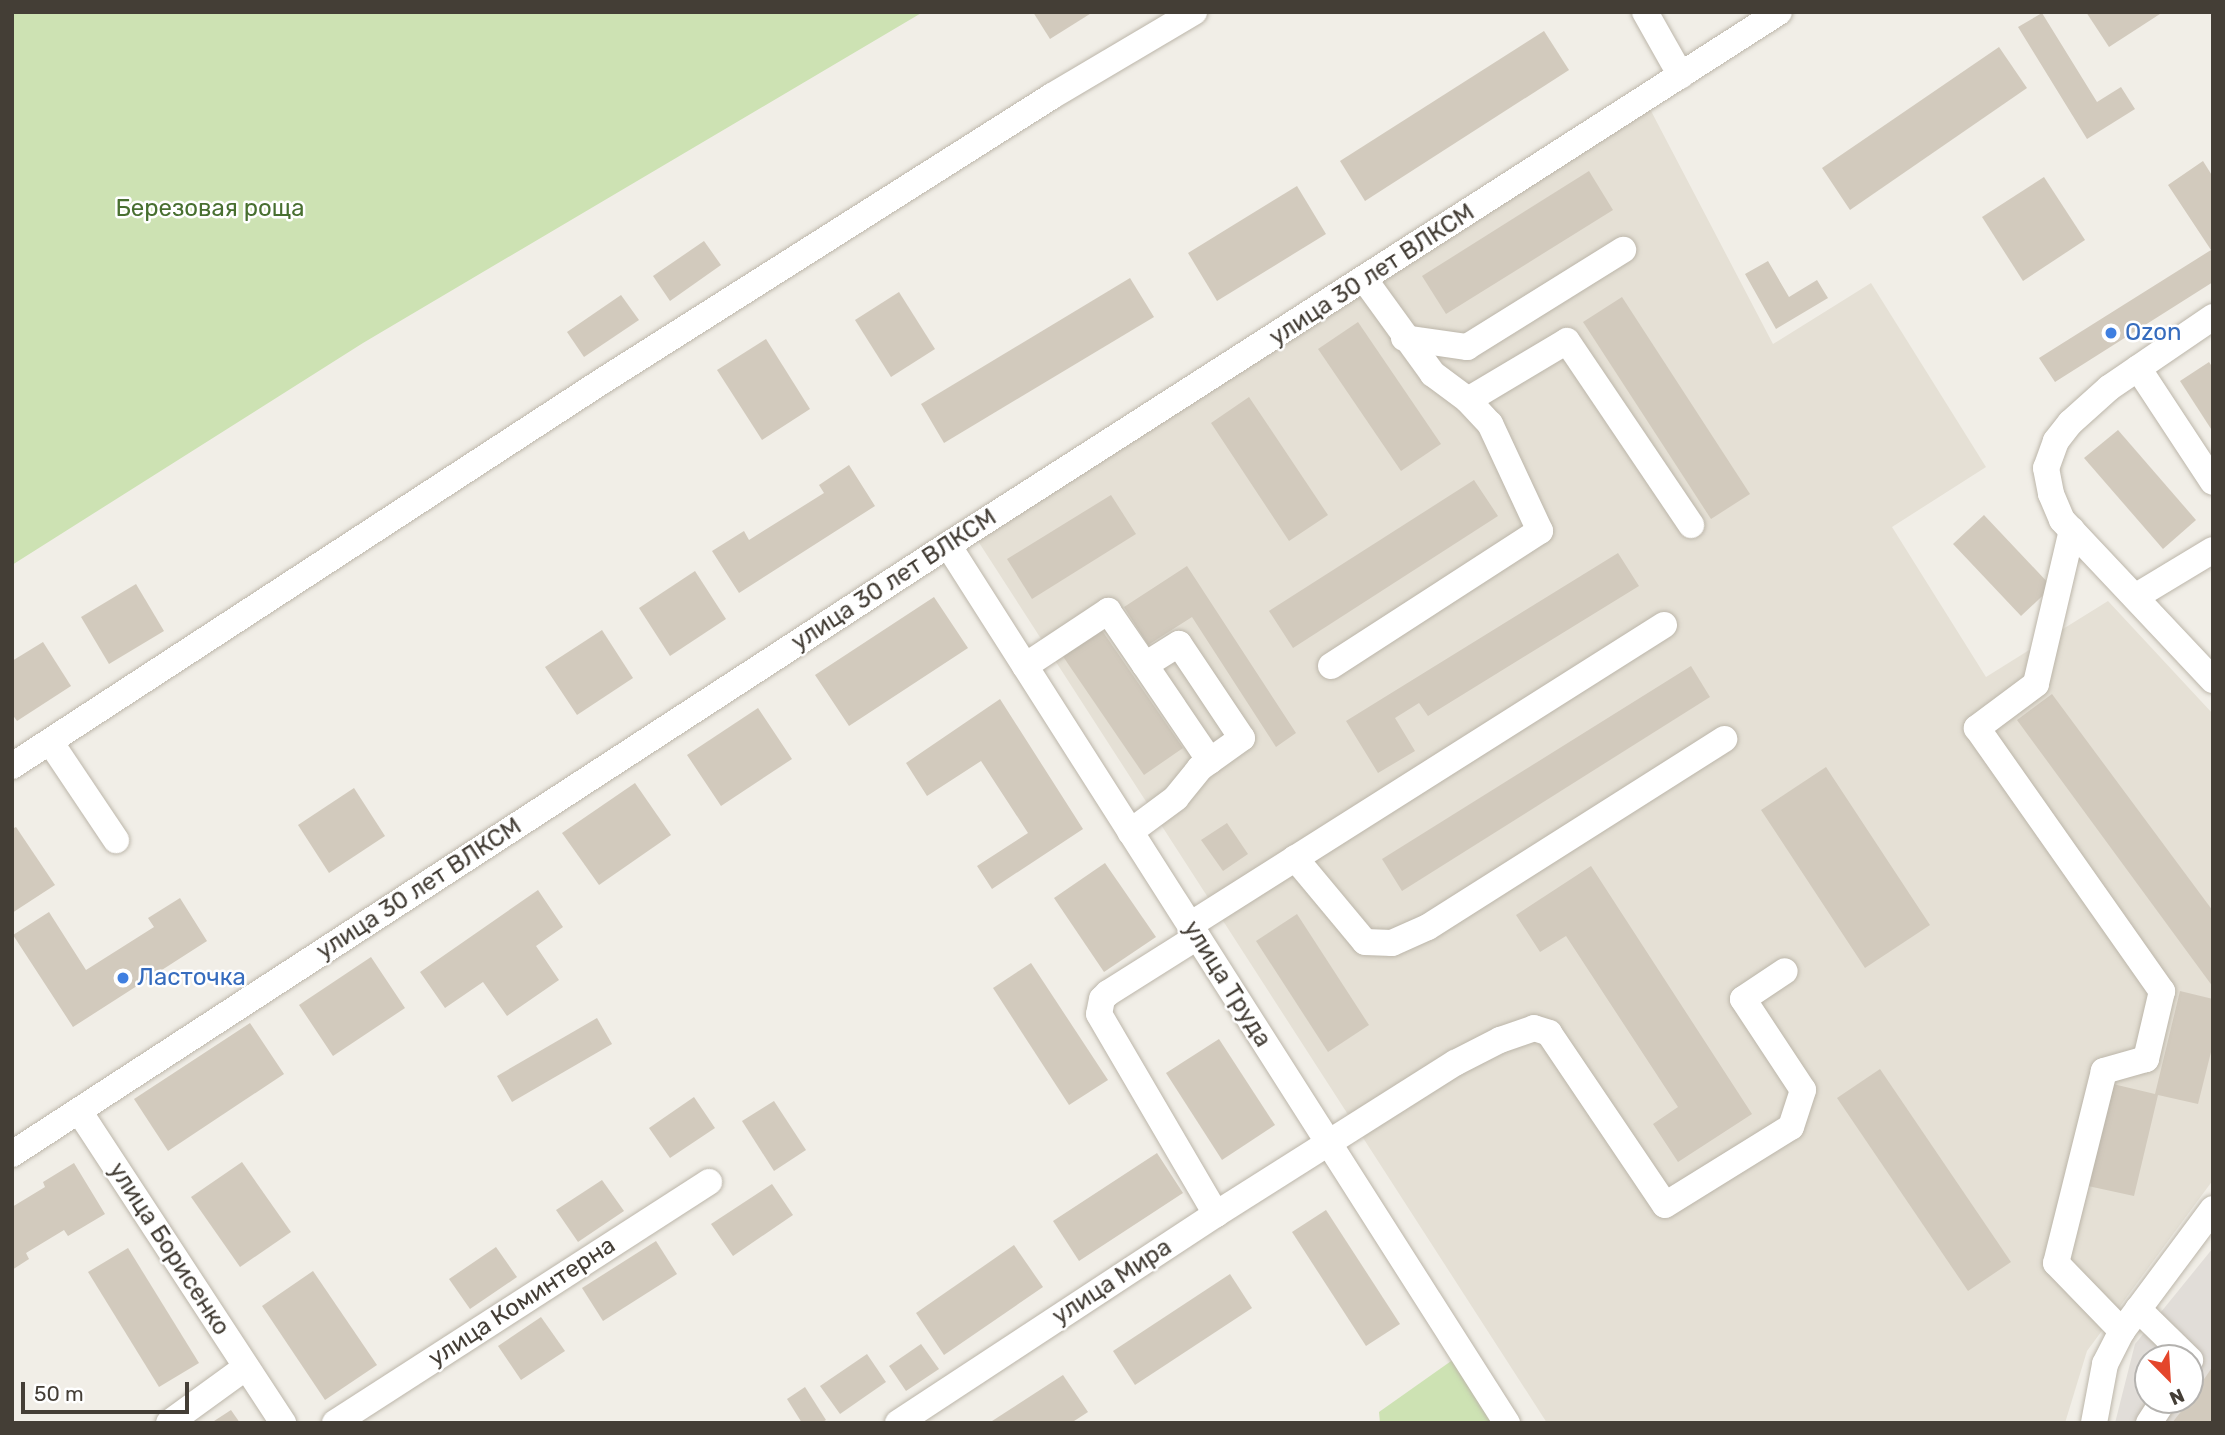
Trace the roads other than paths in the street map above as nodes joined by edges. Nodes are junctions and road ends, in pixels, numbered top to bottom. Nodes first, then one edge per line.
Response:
1 (1194, 12) edge
2 (1645, 12) edge
3 (1779, 12) edge
4 (1681, 76) junction
5 (1623, 250) dead end
6 (1365, 280) junction
7 (2213, 317) edge
8 (1404, 338) junction
9 (2138, 368) junction
10 (1468, 400) junction
11 (2213, 482) edge
12 (1691, 525) dead end
13 (2072, 530) junction
14 (948, 545) junction
15 (2213, 550) edge
16 (2135, 597) junction
17 (1664, 625) dead end
18 (1145, 665) junction
19 (1025, 666) junction
20 (1331, 666) dead end
21 (2213, 680) edge
22 (1724, 739) dead end
23 (51, 743) junction
24 (1210, 761) junction
25 (12, 766) edge
26 (1130, 832) junction
27 (116, 839) dead end
28 (1295, 858) junction
29 (1193, 931) junction
30 (1785, 971) dead end
31 (79, 1111) junction
32 (1328, 1144) junction
33 (12, 1154) edge
34 (709, 1182) dead end
35 (2213, 1209) edge
36 (1216, 1214) junction
37 (2138, 1309) junction
38 (2122, 1331) junction
39 (2174, 1344) edge
40 (246, 1367) junction
41 (169, 1423) edge
42 (282, 1423) edge
43 (335, 1423) edge
44 (898, 1423) edge
45 (1507, 1423) edge
46 (2094, 1423) edge

1 - 23 street
2 - 4 street
3 - 4 street, улица 30 лет ВЛКСМ
4 - 6 street, улица 30 лет ВЛКСМ
5 - 8 street
6 - 8 street
6 - 14 street, улица 30 лет ВЛКСМ
7 - 9 street
8 - 10 street
9 - 11 street
9 - 13 street
10 - 12 street
10 - 20 street
13 - 16 street
13 - 38 street
14 - 19 street, улица Труда
14 - 31 street, улица 30 лет ВЛКСМ
15 - 16 street
16 - 21 street
17 - 28 street
18 - 19 street
18 - 24 street
18 - 24 street
19 - 26 street, улица Труда
22 - 28 street
23 - 25 street
23 - 27 street
24 - 26 street
26 - 29 street, улица Труда
28 - 29 street
29 - 32 street, улица Труда
29 - 36 street
30 - 32 street, улица Мира
31 - 33 street, улица 30 лет ВЛКСМ
31 - 40 street, улица Борисенко
32 - 36 street, улица Мира
32 - 45 street, улица Труда
34 - 43 street, улица Коминтерна
35 - 37 street
36 - 44 street, улица Мира
37 - 38 street
37 - 39 street
38 - 46 street
40 - 41 street
40 - 42 street, улица Борисенко

